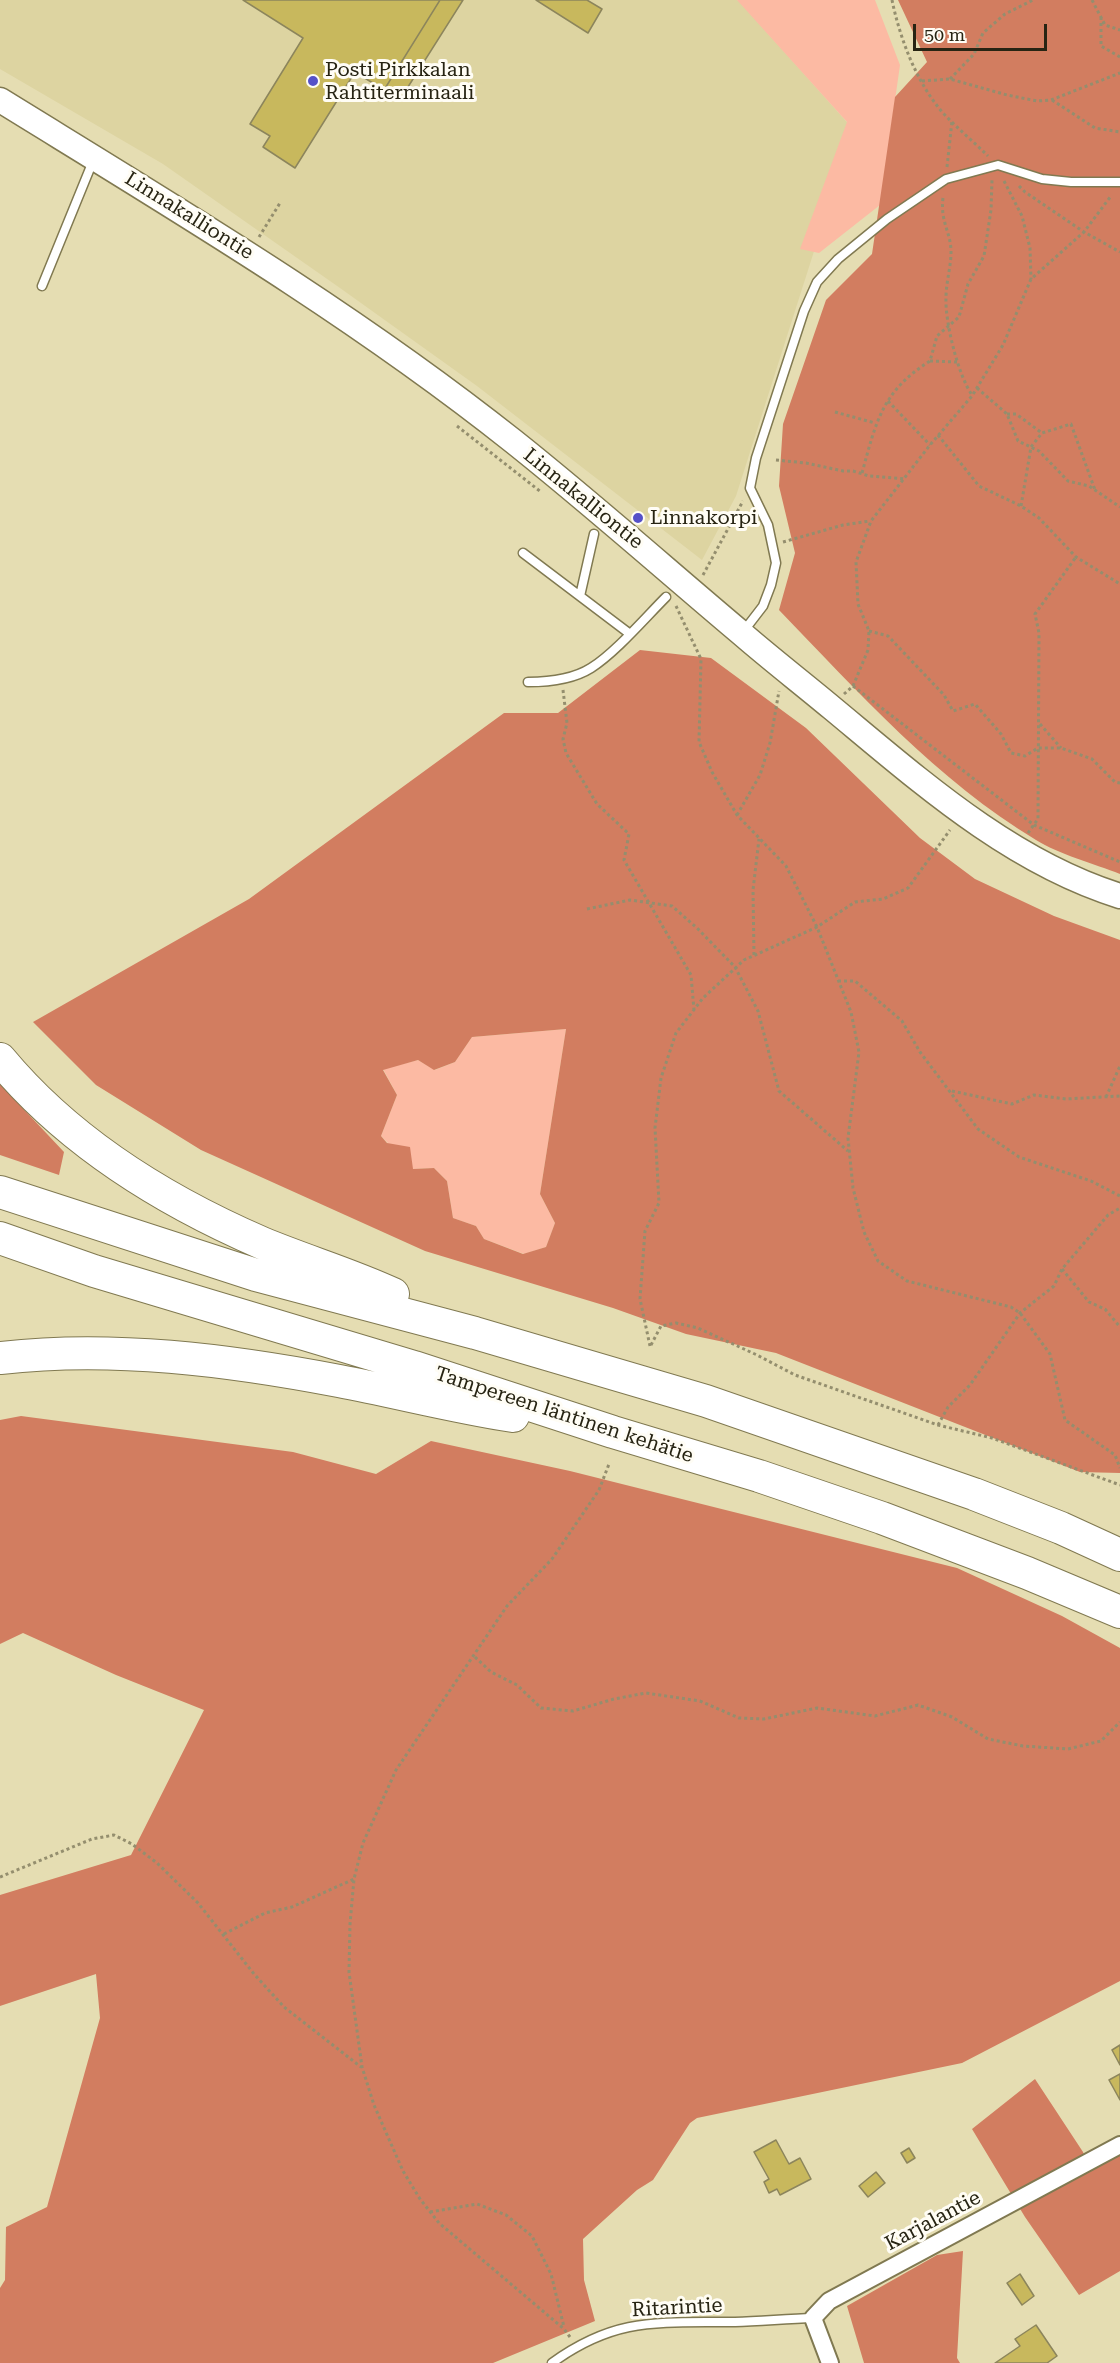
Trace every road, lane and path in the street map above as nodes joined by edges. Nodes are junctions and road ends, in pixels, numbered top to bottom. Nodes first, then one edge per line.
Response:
1 (892, 0) edge
2 (1033, 0) edge
3 (1092, 0) edge
4 (1101, 17) junction
5 (1120, 30) edge
6 (1120, 57) edge
7 (1120, 73) edge
8 (950, 79) junction
9 (922, 81) junction
10 (0, 100) edge
11 (1051, 100) junction
12 (952, 121) junction
13 (1120, 132) edge
14 (94, 158) junction
15 (995, 165) junction
16 (946, 179) junction
17 (1120, 182) edge
18 (1115, 192) dead end
19 (1084, 232) junction
20 (1120, 252) edge
21 (1031, 279) junction
22 (42, 286) dead end
23 (950, 325) junction
24 (930, 361) junction
25 (957, 362) junction
26 (977, 388) junction
27 (972, 396) junction
28 (888, 400) junction
29 (835, 411) dead end
30 (1007, 414) junction
31 (875, 423) junction
32 (455, 424) dead end
33 (1042, 434) junction
34 (938, 435) junction
35 (930, 445) junction
36 (1031, 447) junction
37 (776, 460) dead end
38 (862, 474) junction
39 (905, 479) junction
40 (750, 488) junction
41 (1095, 490) junction
42 (544, 494) dead end
43 (1020, 506) junction
44 (1120, 507) edge
45 (871, 521) junction
46 (594, 534) dead end
47 (773, 545) junction
48 (523, 553) dead end
49 (1076, 557) junction
50 (703, 575) dead end
51 (1120, 584) edge
52 (580, 596) junction
53 (666, 597) joint
54 (675, 605) junction
55 (685, 613) dead end
56 (870, 631) junction
57 (630, 634) junction
58 (742, 634) junction
59 (561, 680) junction
60 (528, 682) dead end
61 (771, 684) dead end
62 (853, 686) junction
63 (779, 692) junction
64 (788, 699) dead end
65 (830, 706) junction
66 (1039, 723) junction
67 (1038, 748) junction
68 (1061, 748) junction
69 (1120, 783) edge
70 (737, 815) junction
71 (942, 824) dead end
72 (1034, 825) junction
73 (759, 839) junction
74 (1022, 851) junction
75 (1120, 862) edge
76 (1120, 896) edge
77 (648, 903) junction
78 (587, 909) dead end
79 (817, 927) junction
80 (754, 956) junction
81 (735, 967) junction
82 (838, 981) junction
83 (694, 1010) junction
84 (0, 1059) edge
85 (1120, 1066) edge
86 (950, 1090) junction
87 (1120, 1096) edge
88 (1106, 1097) junction
89 (849, 1152) junction
90 (0, 1191) edge
91 (1120, 1196) edge
92 (1120, 1208) edge
93 (0, 1239) edge
94 (1062, 1269) junction
95 (1020, 1313) junction
96 (1120, 1327) edge
97 (475, 1333) junction
98 (0, 1358) edge
99 (938, 1425) junction
100 (613, 1432) junction
101 (609, 1464) dead end
102 (1120, 1468) edge
103 (1120, 1485) edge
104 (1120, 1555) edge
105 (1120, 1612) edge
106 (475, 1657) junction
107 (1120, 1722) edge
108 (0, 1877) edge
109 (354, 1879) junction
110 (224, 1934) junction
111 (362, 2067) junction
112 (1120, 2145) edge
113 (430, 2212) junction
114 (813, 2318) junction
115 (564, 2329) junction
116 (576, 2345) junction
117 (552, 2363) edge
118 (830, 2363) edge

1 - 9 path
2 - 8 path
3 - 4 path
4 - 5 path
4 - 6 path
7 - 11 path
8 - 9 path
8 - 11 path
9 - 12 path
10 - 14 main road, Linnakalliontie
11 - 13 path
12 - 15 path
12 - 16 path
14 - 22 lane
14 - 58 main road, Linnakalliontie
15 - 16 lane
15 - 17 lane
15 - 19 path
15 - 21 path
15 - 23 path
16 - 23 path
16 - 40 lane
18 - 19 path
19 - 20 path
19 - 21 path
21 - 26 path
23 - 24 path
23 - 25 path
24 - 25 path
24 - 28 path
25 - 27 path
26 - 27 path
26 - 30 path
27 - 34 path
28 - 31 path
28 - 35 path
29 - 31 path
30 - 33 path
30 - 36 path
31 - 38 path
32 - 42 path
33 - 36 path
33 - 41 path
34 - 35 path
34 - 43 path
35 - 39 path
36 - 41 path
36 - 43 path
37 - 38 path
38 - 39 path
39 - 45 path
40 - 47 lane
40 - 50 path
41 - 44 path
43 - 49 path
45 - 47 path
45 - 56 path
46 - 52 lane
47 - 58 lane
48 - 52 lane
49 - 51 path
49 - 66 path
52 - 57 lane
53 - 54 path
53 - 57 lane
54 - 55 path
54 - 70 path
56 - 62 path
56 - 67 path
57 - 59 lane
58 - 65 main road, Linnakalliontie
59 - 60 lane
59 - 77 path
61 - 63 path
62 - 65 path
62 - 72 path
63 - 64 path
63 - 70 path
65 - 74 main road, Linnakalliontie
66 - 67 path
66 - 68 path
67 - 68 path
67 - 72 path
68 - 69 path
70 - 73 path
71 - 79 path
72 - 74 path
72 - 75 path
73 - 79 path
73 - 80 path
74 - 76 main road, Linnakalliontie
77 - 78 path
77 - 81 path
77 - 83 path
79 - 80 path
79 - 82 path
80 - 81 path
81 - 83 path
81 - 89 path
82 - 86 path
82 - 89 path
83 - 99 path
84 - 97 highway
85 - 88 path
86 - 88 path
86 - 91 path
87 - 88 path
89 - 95 path
90 - 97 highway
92 - 94 path
93 - 100 highway, Tampereen läntinen kehätie
94 - 95 path
94 - 96 path
95 - 99 path
95 - 102 path
97 - 104 highway
98 - 100 highway
99 - 103 path
100 - 105 highway, Tampereen läntinen kehätie
101 - 106 path
106 - 107 path
106 - 109 path
108 - 110 path
109 - 110 path
109 - 111 path
110 - 111 path
111 - 113 path
112 - 114 street, Karjalantie
113 - 115 path
113 - 115 path
114 - 116 lane, Ritarintie
114 - 118 street
115 - 116 path
116 - 117 lane, Ritarintie

